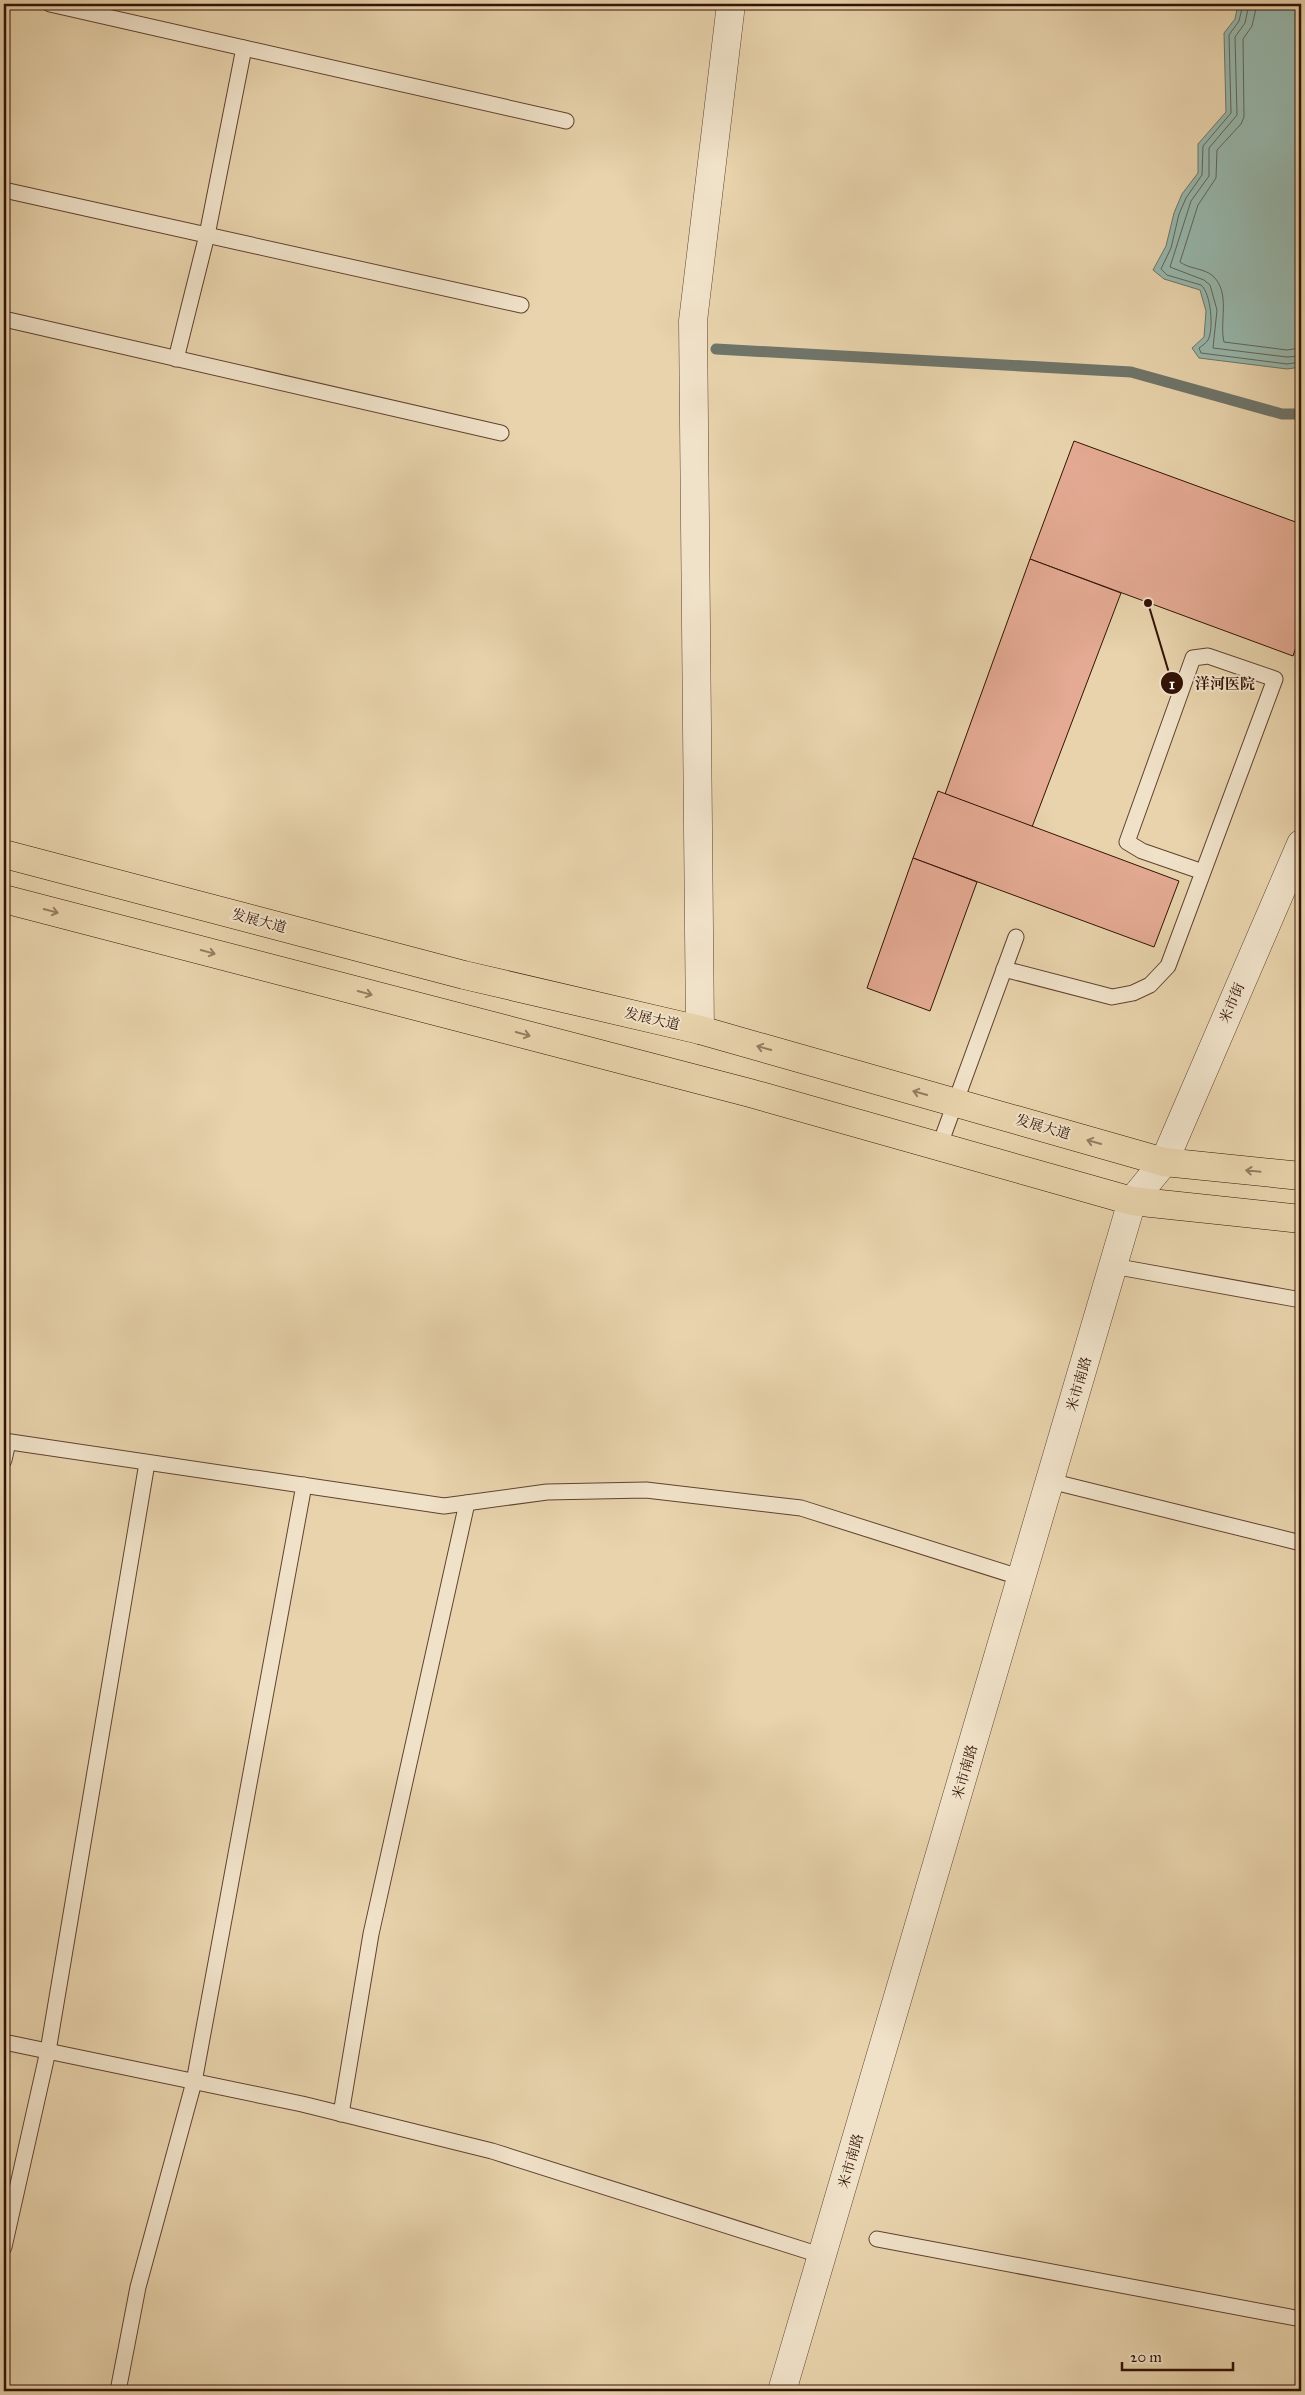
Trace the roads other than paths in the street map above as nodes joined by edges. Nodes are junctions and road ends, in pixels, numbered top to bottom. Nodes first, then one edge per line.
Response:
1 (50, 4) edge
2 (731, 4) edge
3 (244, 48) junction
4 (566, 121) dead end
5 (4, 190) edge
6 (207, 235) junction
7 (521, 305) dead end
8 (4, 319) edge
9 (176, 359) junction
10 (501, 433) dead end
11 (1301, 844) edge
12 (4, 854) edge
13 (1203, 872) junction
14 (4, 899) edge
15 (1016, 937) dead end
16 (1004, 969) junction
17 (700, 1030) junction
18 (955, 1103) junction
19 (939, 1146) junction
20 (1164, 1162) junction
21 (1301, 1176) edge
22 (1132, 1201) junction
23 (1301, 1218) edge
24 (1113, 1266) junction
25 (1301, 1300) edge
26 (6, 1441) edge
27 (4, 1460) edge
28 (148, 1463) junction
29 (1050, 1480) junction
30 (304, 1486) junction
31 (467, 1503) junction
32 (1301, 1543) edge
33 (1022, 1578) junction
34 (4, 2042) edge
35 (48, 2051) junction
36 (194, 2082) junction
37 (341, 2114) junction
38 (877, 2239) dead end
39 (4, 2247) edge
40 (823, 2256) junction
41 (1301, 2320) edge
42 (118, 2391) edge
43 (782, 2391) edge

1 - 3 lane
2 - 17 street
3 - 4 lane
3 - 6 lane
5 - 6 lane
6 - 7 lane
6 - 9 lane
8 - 9 lane
9 - 10 lane
11 - 20 street, 米市街
12 - 17 main road, 发展大道
13 - 13 lane
13 - 16 lane
14 -> 19 main road
15 - 16 lane
16 - 18 lane
18 -> 17 main road, 发展大道
18 - 19 lane
20 -> 18 main road, 发展大道
19 - 22 main road
21 -> 20 main road, 发展大道
20 - 22 street, 米市南路
22 - 23 main road
22 - 24 street, 米市南路
24 - 25 lane
24 - 29 street, 米市南路
26 - 27 lane
26 - 28 lane
28 - 30 lane
28 - 35 lane
29 - 32 lane
29 - 33 street, 米市南路
30 - 31 lane
30 - 36 lane
31 - 33 lane
31 - 37 lane
33 - 40 street, 米市南路
34 - 35 lane
35 - 36 lane
35 - 39 lane
36 - 37 lane
36 - 42 lane
37 - 40 lane
38 - 41 lane
40 - 43 street, 米市南路

